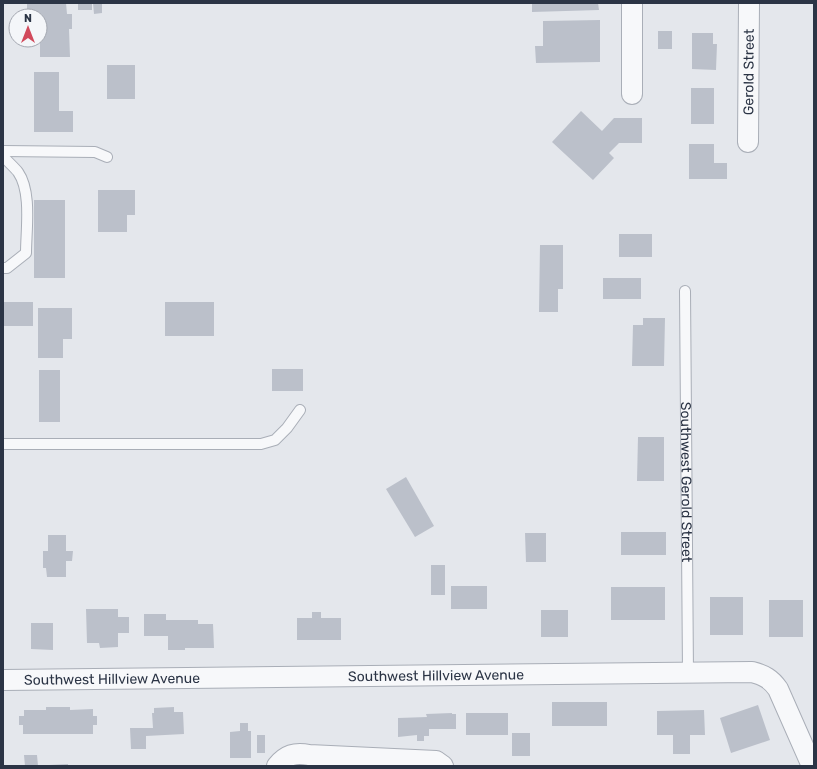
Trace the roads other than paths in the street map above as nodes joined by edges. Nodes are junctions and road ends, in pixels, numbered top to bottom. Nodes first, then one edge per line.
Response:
1 (632, 3) edge
2 (749, 3) edge
3 (632, 94) dead end
4 (748, 142) dead end
5 (3, 151) edge
6 (3, 156) edge
7 (107, 157) dead end
8 (3, 268) edge
9 (686, 291) dead end
10 (300, 410) dead end
11 (3, 444) edge
12 (688, 673) junction
13 (3, 680) edge
14 (277, 766) edge
15 (443, 766) edge
16 (812, 766) edge

1 - 3 street
2 - 4 street, Gerold Street
5 - 7 lane
6 - 8 lane
9 - 12 lane, Southwest Gerold Street
10 - 11 lane
12 - 13 street, Southwest Hillview Avenue
12 - 16 street, Southwest Hillview Avenue
14 - 15 street

